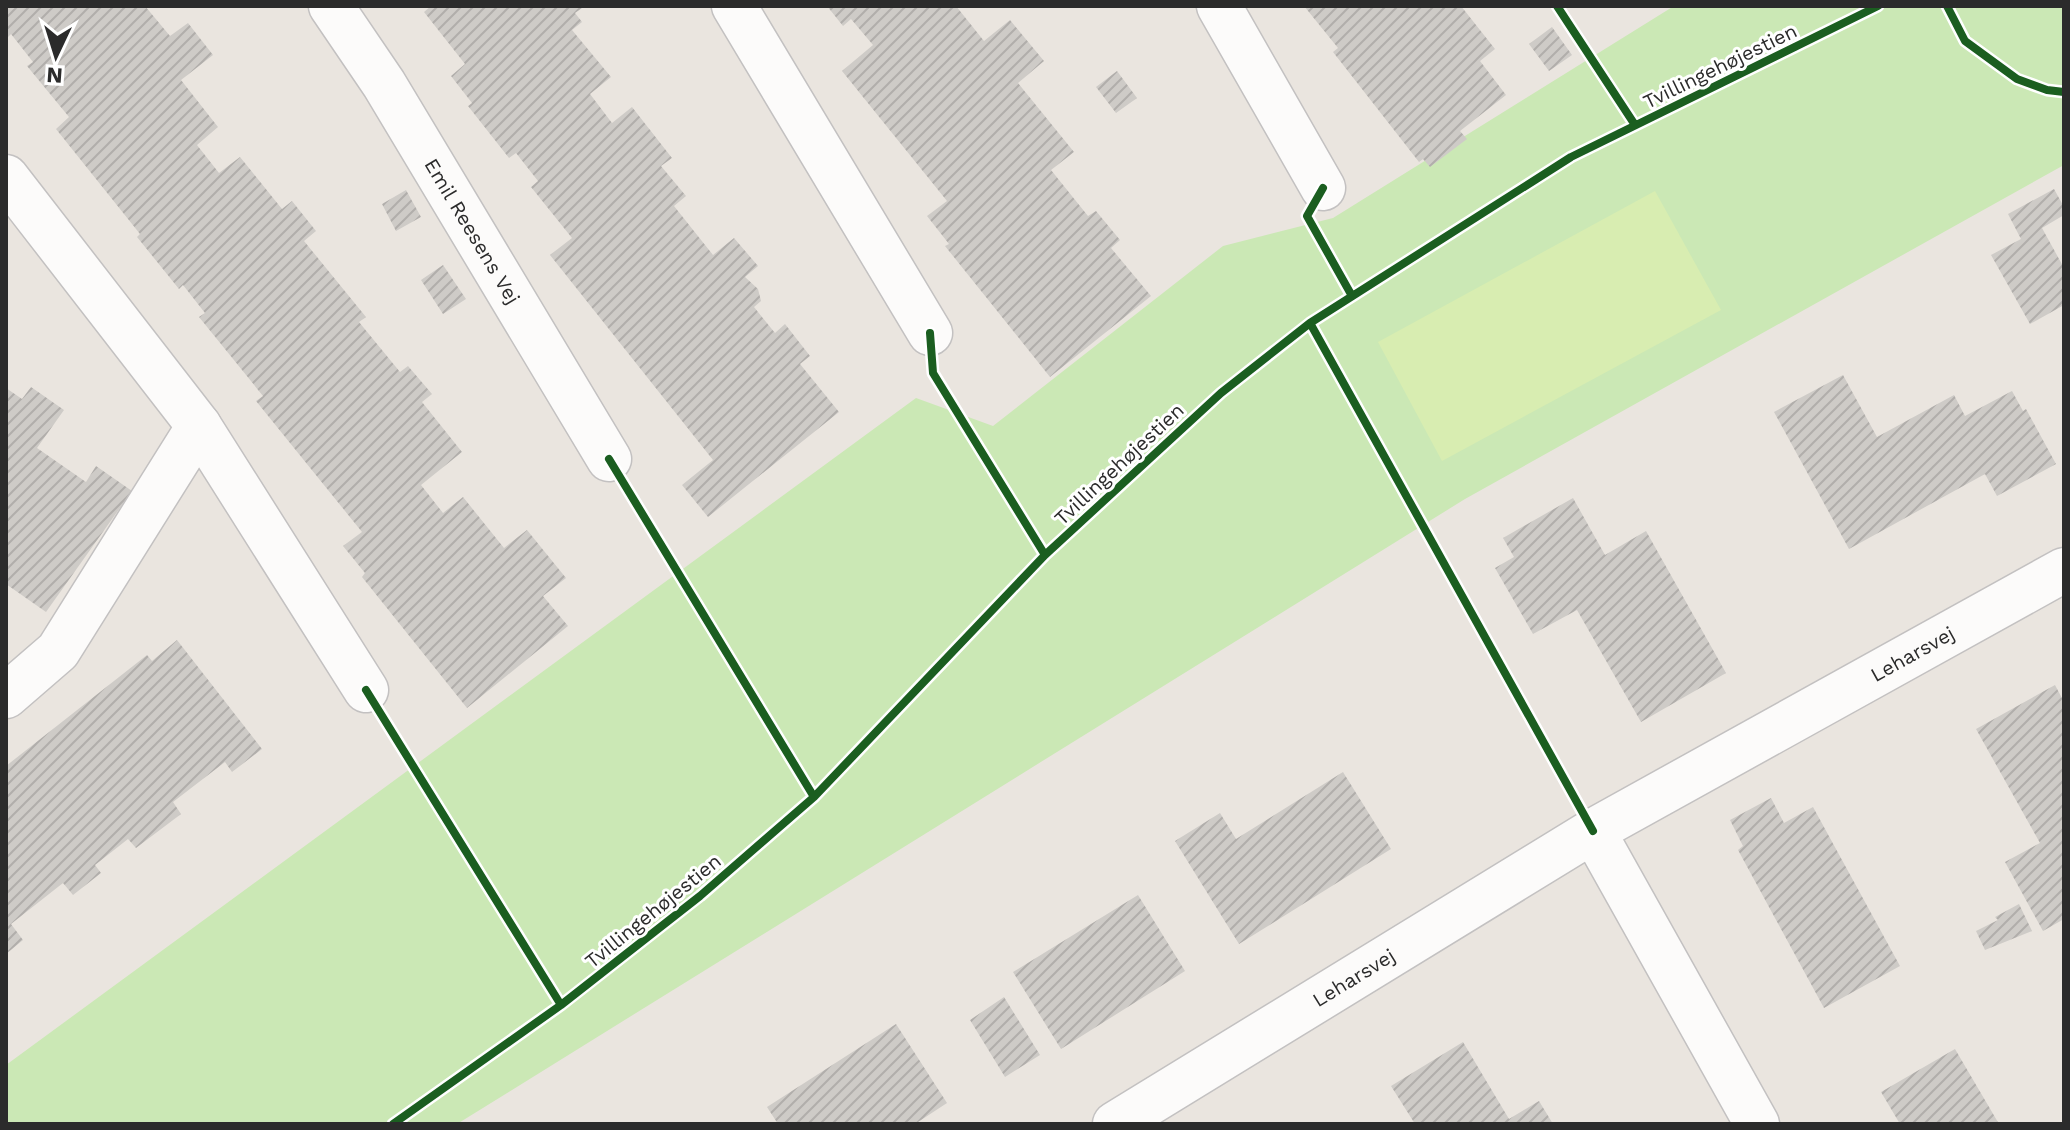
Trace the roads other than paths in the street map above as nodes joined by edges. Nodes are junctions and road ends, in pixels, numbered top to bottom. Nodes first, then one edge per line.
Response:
1 (331, 6) edge
2 (734, 6) edge
3 (1219, 6) edge
4 (6, 177) edge
5 (1323, 188) dead end
6 (930, 333) dead end
7 (199, 426) junction
8 (609, 459) dead end
9 (2064, 570) edge
10 (366, 690) dead end
11 (6, 696) edge
12 (1593, 831) junction
13 (1115, 1124) edge
14 (1757, 1124) edge

1 - 8 street, Emil Reesens Vej
2 - 6 street
3 - 5 street
4 - 7 street
7 - 10 street
7 - 11 street
9 - 12 street, Leharsvej
12 - 13 street, Leharsvej
12 - 14 street

